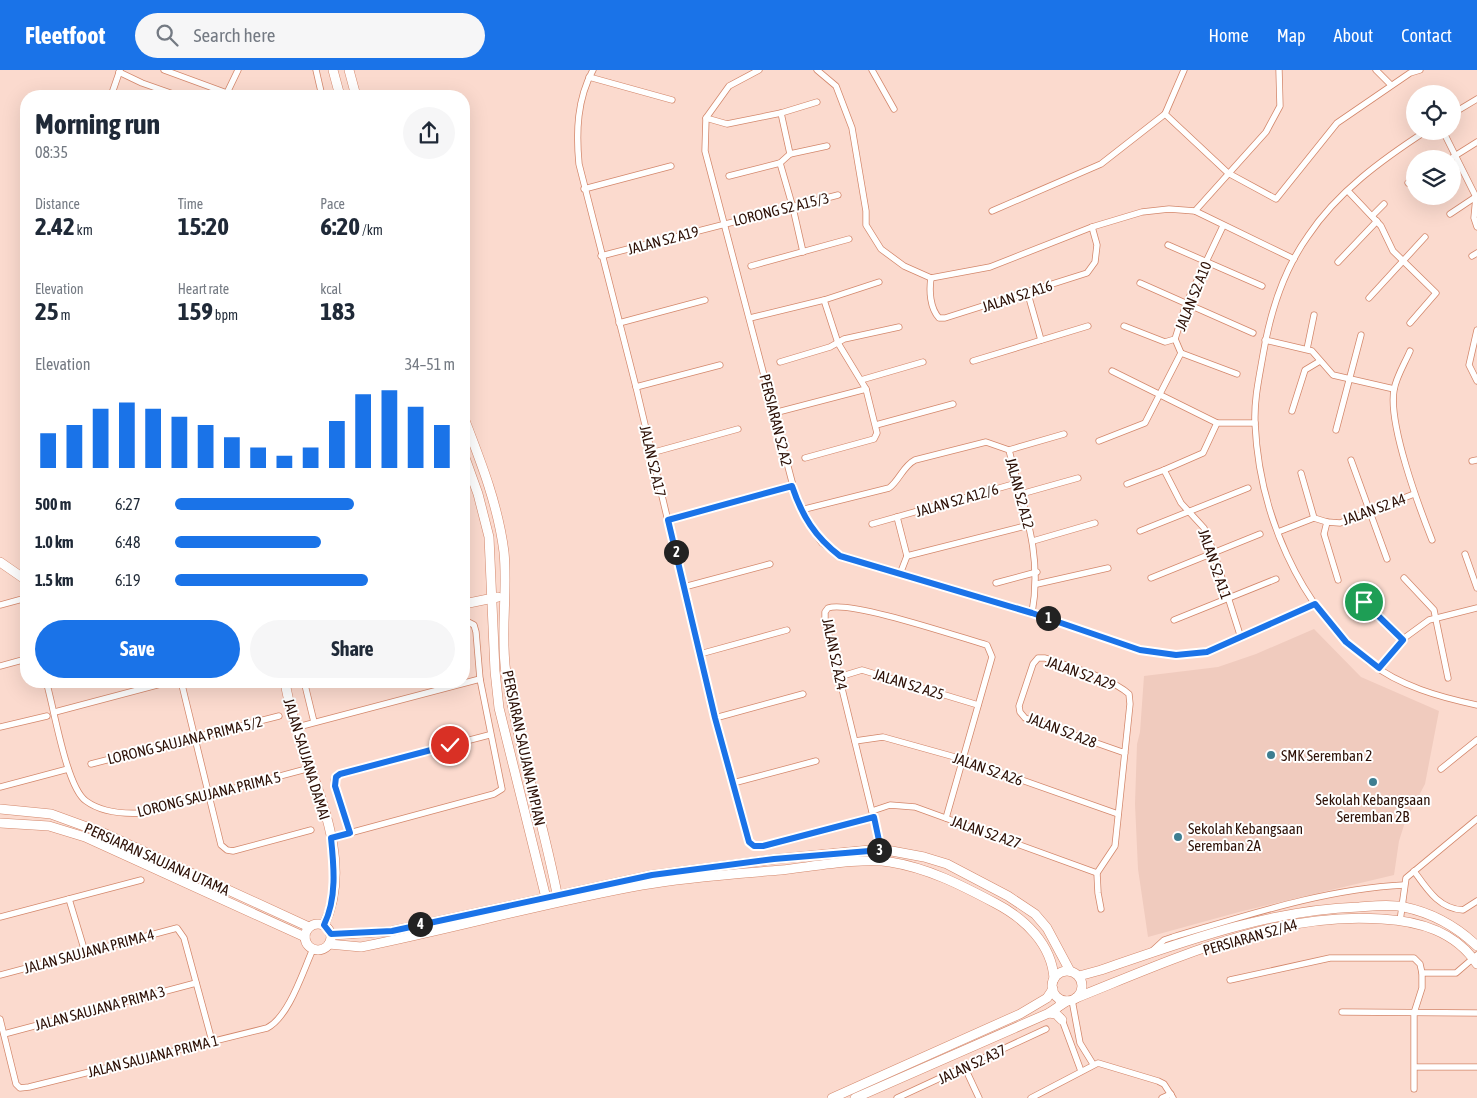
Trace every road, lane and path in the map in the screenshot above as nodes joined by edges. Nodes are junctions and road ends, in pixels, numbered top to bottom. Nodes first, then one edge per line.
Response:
1 (164, 70) edge
2 (238, 70) edge
3 (316, 70) edge
4 (333, 70) edge
5 (349, 70) edge
6 (593, 70) edge
7 (759, 70) edge
8 (817, 70) edge
9 (872, 70) edge
10 (1184, 70) edge
11 (1279, 70) edge
12 (1376, 70) edge
13 (1420, 70) edge
14 (120, 71) edge
15 (589, 77) junction
16 (1391, 85) junction
17 (113, 90) edge
18 (162, 90) edge
19 (214, 90) edge
20 (229, 90) edge
21 (321, 90) edge
22 (338, 90) edge
23 (354, 90) edge
24 (672, 100) dead end
25 (1477, 100) edge
26 (817, 102) dead end
27 (894, 109) dead end
28 (1461, 109) edge
29 (781, 113) junction
30 (1165, 114) junction
31 (706, 118) junction
32 (1413, 140) edge
33 (1477, 142) edge
34 (827, 146) dead end
35 (1461, 152) edge
36 (790, 154) junction
37 (780, 162) junction
38 (671, 166) dead end
39 (1461, 171) edge
40 (1228, 173) junction
41 (729, 176) dead end
42 (584, 189) junction
43 (1348, 192) junction
44 (838, 195) dead end
45 (1476, 197) edge
46 (1384, 204) dead end
47 (793, 208) junction
48 (1195, 210) junction
49 (992, 211) dead end
50 (1450, 214) dead end
51 (1374, 219) junction
52 (724, 224) junction
53 (1223, 226) junction
54 (1092, 227) junction
55 (1477, 227) edge
56 (1425, 237) dead end
57 (849, 239) dead end
58 (1168, 245) dead end
59 (802, 252) junction
60 (602, 256) junction
61 (1294, 259) junction
62 (1402, 260) junction
63 (1207, 261) junction
64 (1338, 262) dead end
65 (751, 266) dead end
66 (931, 278) junction
67 (879, 282) dead end
68 (1140, 283) dead end
69 (1262, 286) dead end
70 (1028, 294) junction
71 (1369, 298) dead end
72 (705, 300) dead end
73 (824, 300) junction
74 (1186, 304) junction
75 (1314, 315) dead end
76 (750, 318) junction
77 (1410, 323) dead end
78 (618, 324) junction
79 (1088, 326) dead end
80 (1124, 326) dead end
81 (899, 327) dead end
82 (1477, 330) edge
83 (1254, 333) dead end
84 (1361, 334) dead end
85 (1175, 339) junction
86 (1041, 340) junction
87 (1265, 340) junction
88 (838, 343) junction
89 (1307, 349) junction
90 (1410, 350) dead end
91 (1181, 352) junction
92 (972, 361) dead end
93 (1320, 361) junction
94 (780, 362) dead end
95 (923, 362) dead end
96 (720, 365) dead end
97 (1112, 371) dead end
98 (1237, 374) dead end
99 (1349, 379) junction
100 (861, 380) junction
101 (1477, 381) edge
102 (636, 388) junction
103 (866, 389) junction
104 (1394, 389) junction
105 (1160, 393) junction
106 (952, 404) dead end
107 (1292, 411) dead end
108 (774, 413) junction
109 (1217, 423) junction
110 (1255, 423) junction
111 (876, 425) junction
112 (738, 429) dead end
113 (1336, 430) dead end
114 (470, 434) edge
115 (1064, 434) dead end
116 (1099, 441) dead end
117 (1009, 450) junction
118 (652, 453) junction
119 (805, 458) dead end
120 (1351, 460) dead end
121 (1164, 470) junction
122 (470, 472) edge
123 (1301, 473) dead end
124 (1078, 478) dead end
125 (1017, 483) junction
126 (1127, 484) dead end
127 (792, 486) junction
128 (1248, 488) dead end
129 (1021, 494) junction
130 (1414, 494) junction
131 (801, 510) junction
132 (1189, 511) junction
133 (1370, 512) junction
134 (897, 517) junction
135 (1314, 518) junction
136 (668, 520) junction
137 (1327, 522) junction
138 (1095, 523) dead end
139 (872, 524) dead end
140 (1029, 525) junction
141 (1140, 531) dead end
142 (1278, 532) junction
143 (1260, 534) dead end
144 (1432, 540) dead end
145 (1033, 541) junction
146 (1214, 553) junction
147 (1465, 554) dead end
148 (907, 556) junction
149 (1387, 559) dead end
150 (0, 562) edge
151 (770, 564) dead end
152 (1108, 568) dead end
153 (1036, 572) junction
154 (900, 574) junction
155 (20, 576) edge
156 (1151, 578) dead end
157 (1404, 578) dead end
158 (1276, 579) dead end
159 (1338, 580) dead end
160 (996, 583) dead end
161 (1037, 584) junction
162 (684, 587) junction
163 (1477, 588) edge
164 (504, 596) junction
165 (493, 598) junction
166 (1227, 599) junction
167 (20, 600) edge
168 (1364, 602) dead end
169 (470, 603) edge
170 (1315, 604) junction
171 (0, 606) edge
172 (1477, 608) edge
173 (1032, 613) junction
174 (1436, 618) junction
175 (1174, 620) dead end
176 (470, 623) edge
177 (787, 630) dead end
178 (1241, 638) junction
179 (1403, 640) junction
180 (700, 654) junction
181 (20, 661) edge
182 (1033, 664) joint
183 (0, 666) edge
184 (1379, 668) junction
185 (839, 677) junction
186 (1448, 678) dead end
187 (480, 679) junction
188 (470, 682) edge
189 (48, 688) edge
190 (146, 688) edge
191 (182, 688) edge
192 (286, 688) edge
193 (306, 688) edge
194 (445, 688) edge
195 (802, 694) dead end
196 (978, 705) junction
197 (1477, 705) edge
198 (55, 712) junction
199 (47, 716) dead end
200 (279, 716) dead end
201 (715, 718) junction
202 (314, 722) junction
203 (0, 727) edge
204 (294, 728) junction
205 (489, 735) junction
206 (194, 736) junction
207 (1477, 740) edge
208 (855, 741) junction
209 (1125, 753) junction
210 (962, 759) junction
211 (816, 760) dead end
212 (91, 764) dead end
213 (310, 768) junction
214 (68, 769) junction
215 (1441, 769) dead end
216 (733, 783) junction
217 (0, 787) edge
218 (208, 795) junction
219 (0, 809) edge
220 (873, 814) junction
221 (1118, 814) junction
222 (946, 818) junction
223 (1477, 819) edge
224 (0, 823) edge
225 (311, 830) dead end
226 (350, 833) junction
227 (331, 838) junction
228 (881, 850) junction
229 (884, 861) junction
230 (1414, 871) junction
231 (1098, 873) junction
232 (141, 880) dead end
233 (1404, 885) junction
234 (558, 898) junction
235 (69, 899) junction
236 (1477, 900) edge
237 (546, 901) junction
238 (1402, 906) junction
239 (1101, 909) dead end
240 (0, 917) edge
241 (1245, 920) junction
242 (1400, 920) junction
243 (324, 925) junction
244 (309, 927) junction
245 (331, 934) junction
246 (305, 937) junction
247 (329, 944) junction
248 (1477, 946) edge
249 (313, 949) junction
250 (84, 952) junction
251 (1476, 959) edge
252 (1070, 971) junction
253 (1422, 973) junction
254 (0, 975) edge
255 (1079, 976) junction
256 (1230, 980) dead end
257 (196, 983) junction
258 (1053, 984) junction
259 (1066, 1000) junction
260 (1342, 1012) dead end
261 (1049, 1013) junction
262 (1414, 1013) junction
263 (1477, 1013) edge
264 (0, 1019) edge
265 (1062, 1020) junction
266 (1046, 1028) dead end
267 (4, 1034) junction
268 (212, 1041) junction
269 (1092, 1064) junction
270 (1415, 1067) junction
271 (1477, 1067) edge
272 (965, 1068) junction
273 (1080, 1071) junction
274 (1414, 1089) dead end
275 (1172, 1096) edge
276 (832, 1098) edge
277 (855, 1098) edge
278 (897, 1098) edge
279 (979, 1098) edge
280 (1031, 1098) edge
281 (1162, 1098) edge

1 - 19 street
2 - 20 street
3 - 21 street
4 - 22 main road
5 - 23 main road
6 - 15 street, JALAN S2 A17
7 - 31 street
8 - 66 street
9 - 27 street
10 - 30 street
11 - 40 street
12 - 16 street
13 - 16 street
14 - 17 street
14 - 18 street
15 - 24 street
15 - 42 street, JALAN S2 A17
16 - 40 street
25 - 28 street
26 - 29 street
29 - 31 street
29 - 36 street
30 - 40 street
30 - 49 street
31 - 52 street, PERSIARAN S2 A2
32 - 43 street
33 - 35 street
34 - 36 street
36 - 37 street
37 - 41 street
37 - 47 street
38 - 42 street
39 - 45 street
40 - 48 street
42 - 60 street, JALAN S2 A17
43 - 51 street
43 - 61 street
44 - 47 street, LORONG S2 A15/3
45 - 50 street
45 - 55 street
46 - 51 street
47 - 52 street, LORONG S2 A15/3
47 - 59 street
48 - 53 street
48 - 54 street
51 - 62 street
51 - 64 street
52 - 60 street, JALAN S2 A19
52 - 76 street, PERSIARAN S2 A2
53 - 61 street
53 - 63 street, JALAN S2 A10
54 - 66 street
54 - 70 street, JALAN S2 A16
56 - 62 street
57 - 59 street
58 - 63 street
59 - 65 street
60 - 78 street, JALAN S2 A17
61 - 87 street
62 - 71 street
62 - 77 street
63 - 69 street
63 - 74 street, JALAN S2 A10
66 - 70 street, JALAN S2 A16
67 - 73 street
68 - 74 street
70 - 86 street
72 - 78 street
73 - 76 street
73 - 88 street
74 - 83 street
74 - 85 street, JALAN S2 A10
75 - 89 street
76 - 108 street, PERSIARAN S2 A2
78 - 102 street, JALAN S2 A17
79 - 86 street
80 - 85 street
81 - 88 street
82 - 101 street
84 - 99 street
85 - 91 street, JALAN S2 A10
86 - 92 street
87 - 89 street
87 - 110 street
88 - 94 street
88 - 100 street
89 - 93 street
90 - 104 street
91 - 98 street
91 - 105 street, JALAN S2 A10
93 - 99 street
93 - 107 street
95 - 100 street
96 - 102 street
97 - 105 street
99 - 104 street
99 - 113 street
100 - 103 street
102 - 118 street, JALAN S2 A17
103 - 108 street
103 - 111 street
104 - 130 street
105 - 109 street
105 - 116 street, JALAN S2 A10
106 - 111 street
108 - 127 street, PERSIARAN S2 A2
109 - 110 street
109 - 121 street
110 - 142 street
111 - 119 street
112 - 118 street
114 - 164 main road, PERSIARAN SAUJANA IMPIAN
115 - 117 street
117 - 125 street, JALAN S2 A12
117 - 131 street, JALAN S2 A12
118 - 136 street, JALAN S2 A17
120 - 133 street
121 - 126 street
121 - 132 street, JALAN S2 A11
122 - 165 main road, PERSIARAN SAUJANA IMPIAN
123 - 135 street
124 - 129 street
125 - 129 street, JALAN S2 A12
125 - 134 street, JALAN S2 A12/6
127 - 131 street, PERSIARAN S2 A2
127 - 136 street
128 - 132 street
129 - 140 street, JALAN S2 A12
130 - 133 street, JALAN S2 A4
130 - 144 street
131 - 154 street, PERSIARAN S2 A2
132 - 141 street
132 - 146 street, JALAN S2 A11
133 - 137 street, JALAN S2 A4
133 - 149 street
134 - 139 street, JALAN S2 A12/6
134 - 148 street
135 - 137 street, JALAN S2 A4
135 - 142 street
136 - 162 street, JALAN S2 A17
137 - 159 street
138 - 145 street
140 - 145 street, JALAN S2 A12
140 - 148 street
142 - 170 street
143 - 146 street
145 - 153 street, JALAN S2 A12
146 - 156 street
146 - 166 street, JALAN S2 A11
147 - 163 street
148 - 154 street
150 - 155 main road
151 - 162 street
152 - 161 street
153 - 160 street
153 - 161 street, JALAN S2 A12
154 - 173 street, PERSIARAN S2 A2
157 - 174 street
158 - 166 street
161 - 173 street, JALAN S2 A12
162 - 180 street, JALAN S2 A17
164 - 165 main road
164 - 234 main road, PERSIARAN SAUJANA IMPIAN
165 - 169 main road
165 - 237 main road, PERSIARAN SAUJANA IMPIAN
166 - 175 street
166 - 178 street, JALAN S2 A11
167 - 171 street
168 - 179 street
170 - 178 street, PERSIARAN S2 A2
170 - 184 street
172 - 174 street
173 - 178 street, PERSIARAN S2 A2
174 - 179 street
174 - 186 street
176 - 187 street
177 - 180 street
179 - 184 street
180 - 201 street, JALAN S2 A17
181 - 183 street
182 - 209 street, JALAN S2 A28
182 - 209 street, JALAN S2 A29
184 - 197 street
185 - 196 street, JALAN S2 A25
185 - 196 street, JALAN S2 A24
185 - 208 street, JALAN S2 A24
187 - 188 street
187 - 205 street
189 - 198 street, LORONG SAUJANA PRIMA 5
190 - 198 street
191 - 206 street
192 - 204 main road, JALAN SAUJANA DAMAI
193 - 202 street
194 - 202 street
195 - 201 street
196 - 210 street
198 - 214 street, LORONG SAUJANA PRIMA 5
199 - 203 street
200 - 206 street, LORONG SAUJANA PRIMA 5/2
201 - 216 street, JALAN S2 A17
202 - 204 street
204 - 213 main road, JALAN SAUJANA DAMAI
205 - 226 street
205 - 226 street
206 - 212 street, LORONG SAUJANA PRIMA 5/2
206 - 218 street
207 - 215 street
208 - 210 street, JALAN S2 A26
208 - 220 street, JALAN S2 A24
209 - 221 street
210 - 221 street, JALAN S2 A26
210 - 222 street
211 - 216 street
213 - 218 street, LORONG SAUJANA PRIMA 5
213 - 227 main road, JALAN SAUJANA DAMAI
214 - 217 street
214 - 218 street, LORONG SAUJANA PRIMA 5
216 - 220 street, JALAN S2 A17
218 - 225 street
219 - 244 main road, PERSIARAN SAUJANA UTAMA
220 - 222 street, JALAN S2 A27
220 - 228 street, JALAN S2 A24
221 - 231 street
222 - 231 street, JALAN S2 A27
223 - 230 street
224 - 246 main road, PERSIARAN SAUJANA UTAMA
226 - 227 street
227 - 243 main road, JALAN SAUJANA DAMAI
228 - 229 street, JALAN S2 A24
228 - 234 main road
228 - 252 main road
229 - 234 main road
229 - 258 main road
230 - 233 street
230 - 236 street
231 - 239 street
232 - 235 street
233 - 238 street
233 - 241 street
234 - 237 main road
235 - 240 street
235 - 250 street
237 - 245 main road
237 - 247 main road
238 - 241 main road, PERSIARAN S2/A4
238 - 242 street
238 - 248 main road, PERSIARAN S2/A4
241 - 255 main road, PERSIARAN S2/A4
242 - 251 main road, PERSIARAN S2/A4
242 - 259 main road, PERSIARAN S2/A4
243 - 244 main road
243 - 245 main road
244 - 246 main road
245 - 247 main road
246 - 249 main road
247 - 249 main road
249 - 268 street, JALAN SAUJANA PRIMA 1
250 - 254 street, JALAN SAUJANA PRIMA 4
250 - 257 street, JALAN SAUJANA PRIMA 4
251 - 253 street
252 - 255 main road
252 - 258 main road
253 - 256 street
253 - 262 street
255 - 259 main road
257 - 267 street, JALAN SAUJANA PRIMA 3
257 - 268 street
258 - 259 main road
258 - 276 main road
259 - 261 main road, PERSIARAN S2/A4
259 - 265 street
259 - 269 street
260 - 262 street
261 - 265 main road
261 - 277 main road, PERSIARAN S2/A4
262 - 263 street
262 - 270 street
264 - 267 street, JALAN SAUJANA PRIMA 1
265 - 273 street
266 - 272 street, JALAN S2 A37
267 - 268 street, JALAN SAUJANA PRIMA 1
269 - 273 street
269 - 275 street
270 - 271 street
270 - 274 street
272 - 278 street, JALAN S2 A37
272 - 279 street
273 - 280 street
275 - 281 street

